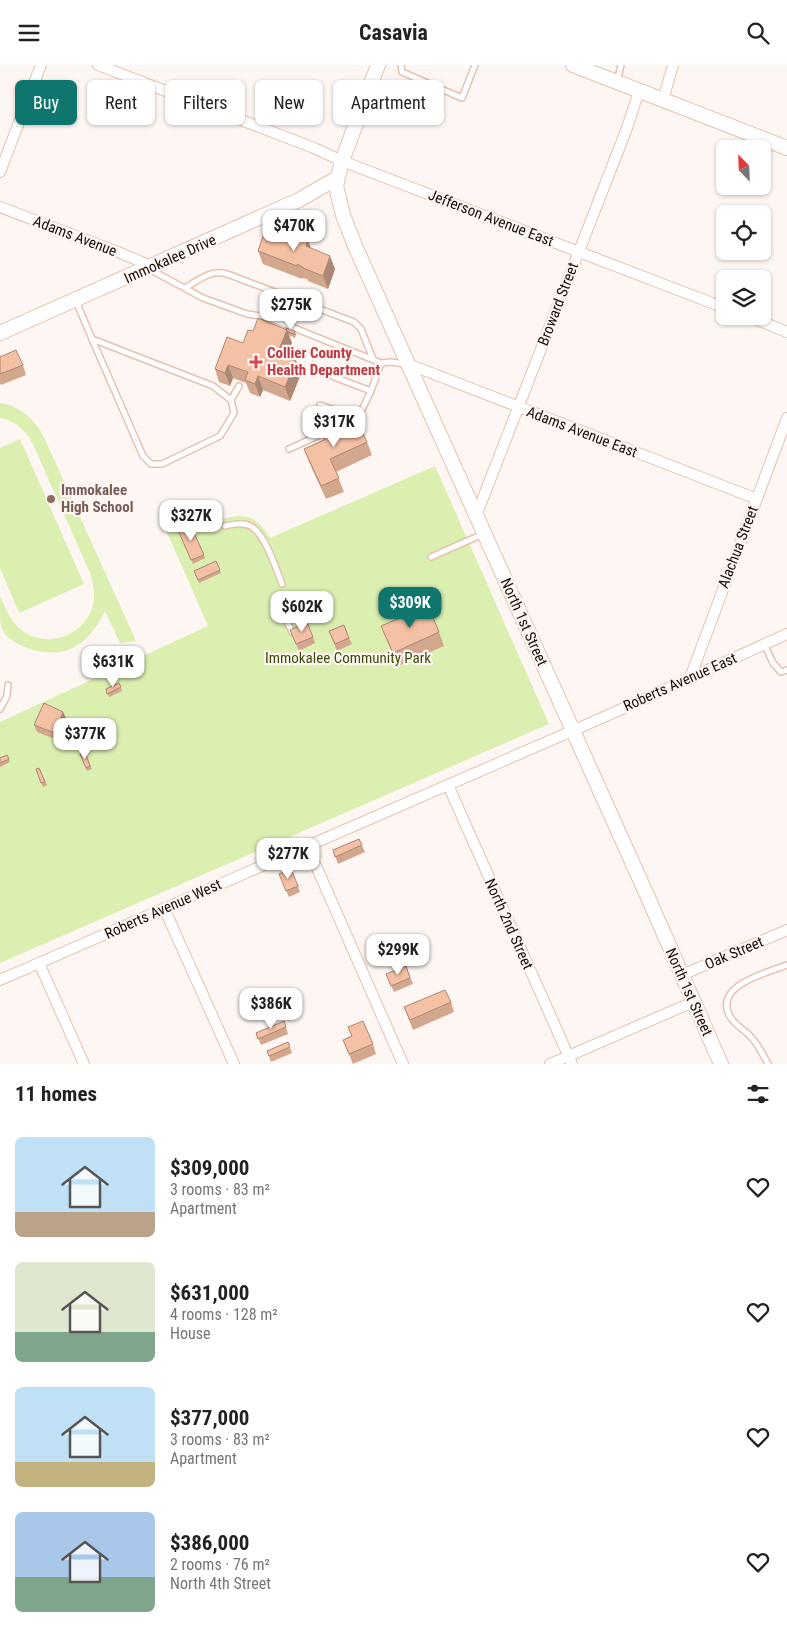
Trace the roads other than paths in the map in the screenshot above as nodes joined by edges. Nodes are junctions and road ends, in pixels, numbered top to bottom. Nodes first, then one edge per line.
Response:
1 (41, 65) edge
2 (98, 65) edge
3 (378, 65) edge
4 (400, 65) edge
5 (474, 65) edge
6 (573, 65) edge
7 (621, 65) edge
8 (673, 65) edge
9 (617, 82) junction
10 (639, 91) junction
11 (663, 100) junction
12 (787, 148) edge
13 (342, 161) junction
14 (0, 172) edge
15 (338, 178) junction
16 (0, 207) edge
17 (578, 252) junction
18 (148, 269) junction
19 (185, 288) junction
20 (76, 300) junction
21 (716, 305) edge
22 (770, 325) edge
23 (787, 332) edge
24 (0, 333) edge
25 (92, 339) junction
26 (374, 359) junction
27 (381, 363) junction
28 (408, 364) junction
29 (334, 377) dead end
30 (239, 386) dead end
31 (370, 391) junction
32 (232, 400) junction
33 (320, 405) dead end
34 (518, 408) junction
35 (787, 417) edge
36 (358, 418) junction
37 (289, 449) dead end
38 (757, 499) junction
39 (476, 516) junction
40 (225, 525) dead end
41 (484, 533) junction
42 (431, 557) dead end
43 (282, 584) dead end
44 (289, 600) dead end
45 (292, 632) edge
46 (787, 634) edge
47 (764, 644) junction
48 (787, 670) edge
49 (690, 677) junction
50 (8, 685) dead end
51 (0, 709) edge
52 (573, 730) junction
53 (448, 785) junction
54 (305, 846) junction
55 (164, 908) junction
56 (787, 930) edge
57 (39, 963) junction
58 (787, 965) edge
59 (682, 975) junction
60 (0, 980) edge
61 (693, 1002) junction
62 (570, 1060) edge
63 (84, 1064) edge
64 (234, 1064) edge
65 (403, 1064) edge
66 (550, 1064) edge
67 (721, 1064) edge
68 (768, 1064) edge

1 - 14 street
2 - 13 street, Jefferson Avenue East
3 - 13 street, North 1st Street
4 - 5 lane
6 - 9 street
7 - 9 lane
8 - 11 street
9 - 10 street
10 - 11 street
10 - 17 street, Broward Street
11 - 12 street
13 - 15 street, North 1st Street
13 - 17 street, Jefferson Avenue East
15 - 18 street, Immokalee Drive
15 - 28 street, North 1st Street
16 - 18 street, Adams Avenue
17 - 21 street, Jefferson Avenue East
17 - 34 street, Broward Street
18 - 19 lane
18 - 20 street, Immokalee Drive
19 - 26 lane
19 - 26 lane
20 - 24 street, Immokalee Drive
20 - 25 lane
22 - 23 street
25 - 32 lane
25 - 32 lane
26 - 27 lane
27 - 28 lane
27 - 31 lane
28 - 34 street, Adams Avenue East
28 - 39 street, North 1st Street
29 - 31 lane
30 - 32 lane
31 - 36 lane
33 - 36 lane
34 - 38 street, Adams Avenue East
34 - 39 street, Broward Street
35 - 38 street, Alachua Street
36 - 37 lane
38 - 49 street, Alachua Street
39 - 41 street, North 1st Street
40 - 43 lane
41 - 42 lane
41 - 52 street, North 1st Street
44 - 45 lane
46 - 47 street, Roberts Avenue East
47 - 48 lane
47 - 49 street, Roberts Avenue East
49 - 52 street, Roberts Avenue East
50 - 51 lane
52 - 53 street, Roberts Avenue West
52 - 59 street, North 1st Street
53 - 54 street, Roberts Avenue West
53 - 62 street, North 2nd Street
54 - 55 street, Roberts Avenue West
54 - 65 street
55 - 57 street, Roberts Avenue West
55 - 64 street
56 - 59 street, Oak Street
57 - 60 street, Roberts Avenue West
57 - 63 street
58 - 68 lane
59 - 61 street, North 1st Street
61 - 62 street
61 - 67 street, North 1st Street
62 - 66 street

